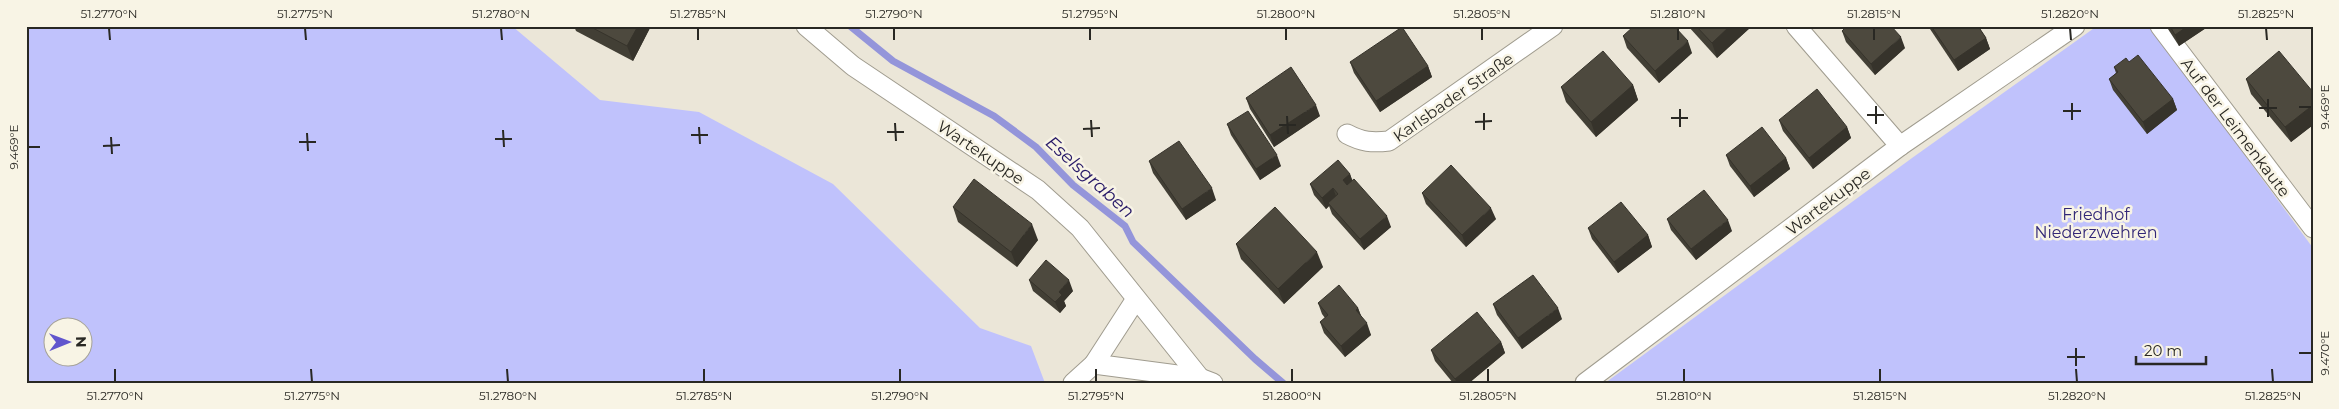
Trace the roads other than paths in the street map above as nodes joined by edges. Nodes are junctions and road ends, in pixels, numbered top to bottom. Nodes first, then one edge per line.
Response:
1 (806, 26) edge
2 (1553, 26) edge
3 (1796, 26) edge
4 (2075, 26) edge
5 (2160, 26) edge
6 (1347, 134) dead end
7 (1900, 146) junction
8 (2313, 228) edge
9 (1136, 299) junction
10 (1094, 364) junction
11 (1207, 380) edge
12 (1073, 383) edge
13 (1585, 383) edge

1 - 9 street, Wartekuppe
2 - 6 street, Karlsbader Straße
3 - 7 street
4 - 7 street, Wartekuppe
5 - 8 street, Auf der Leimenkaute
7 - 13 street, Wartekuppe
9 - 10 street
9 - 11 street, Wartekuppe
10 - 11 street, Wartekuppe
10 - 12 street

